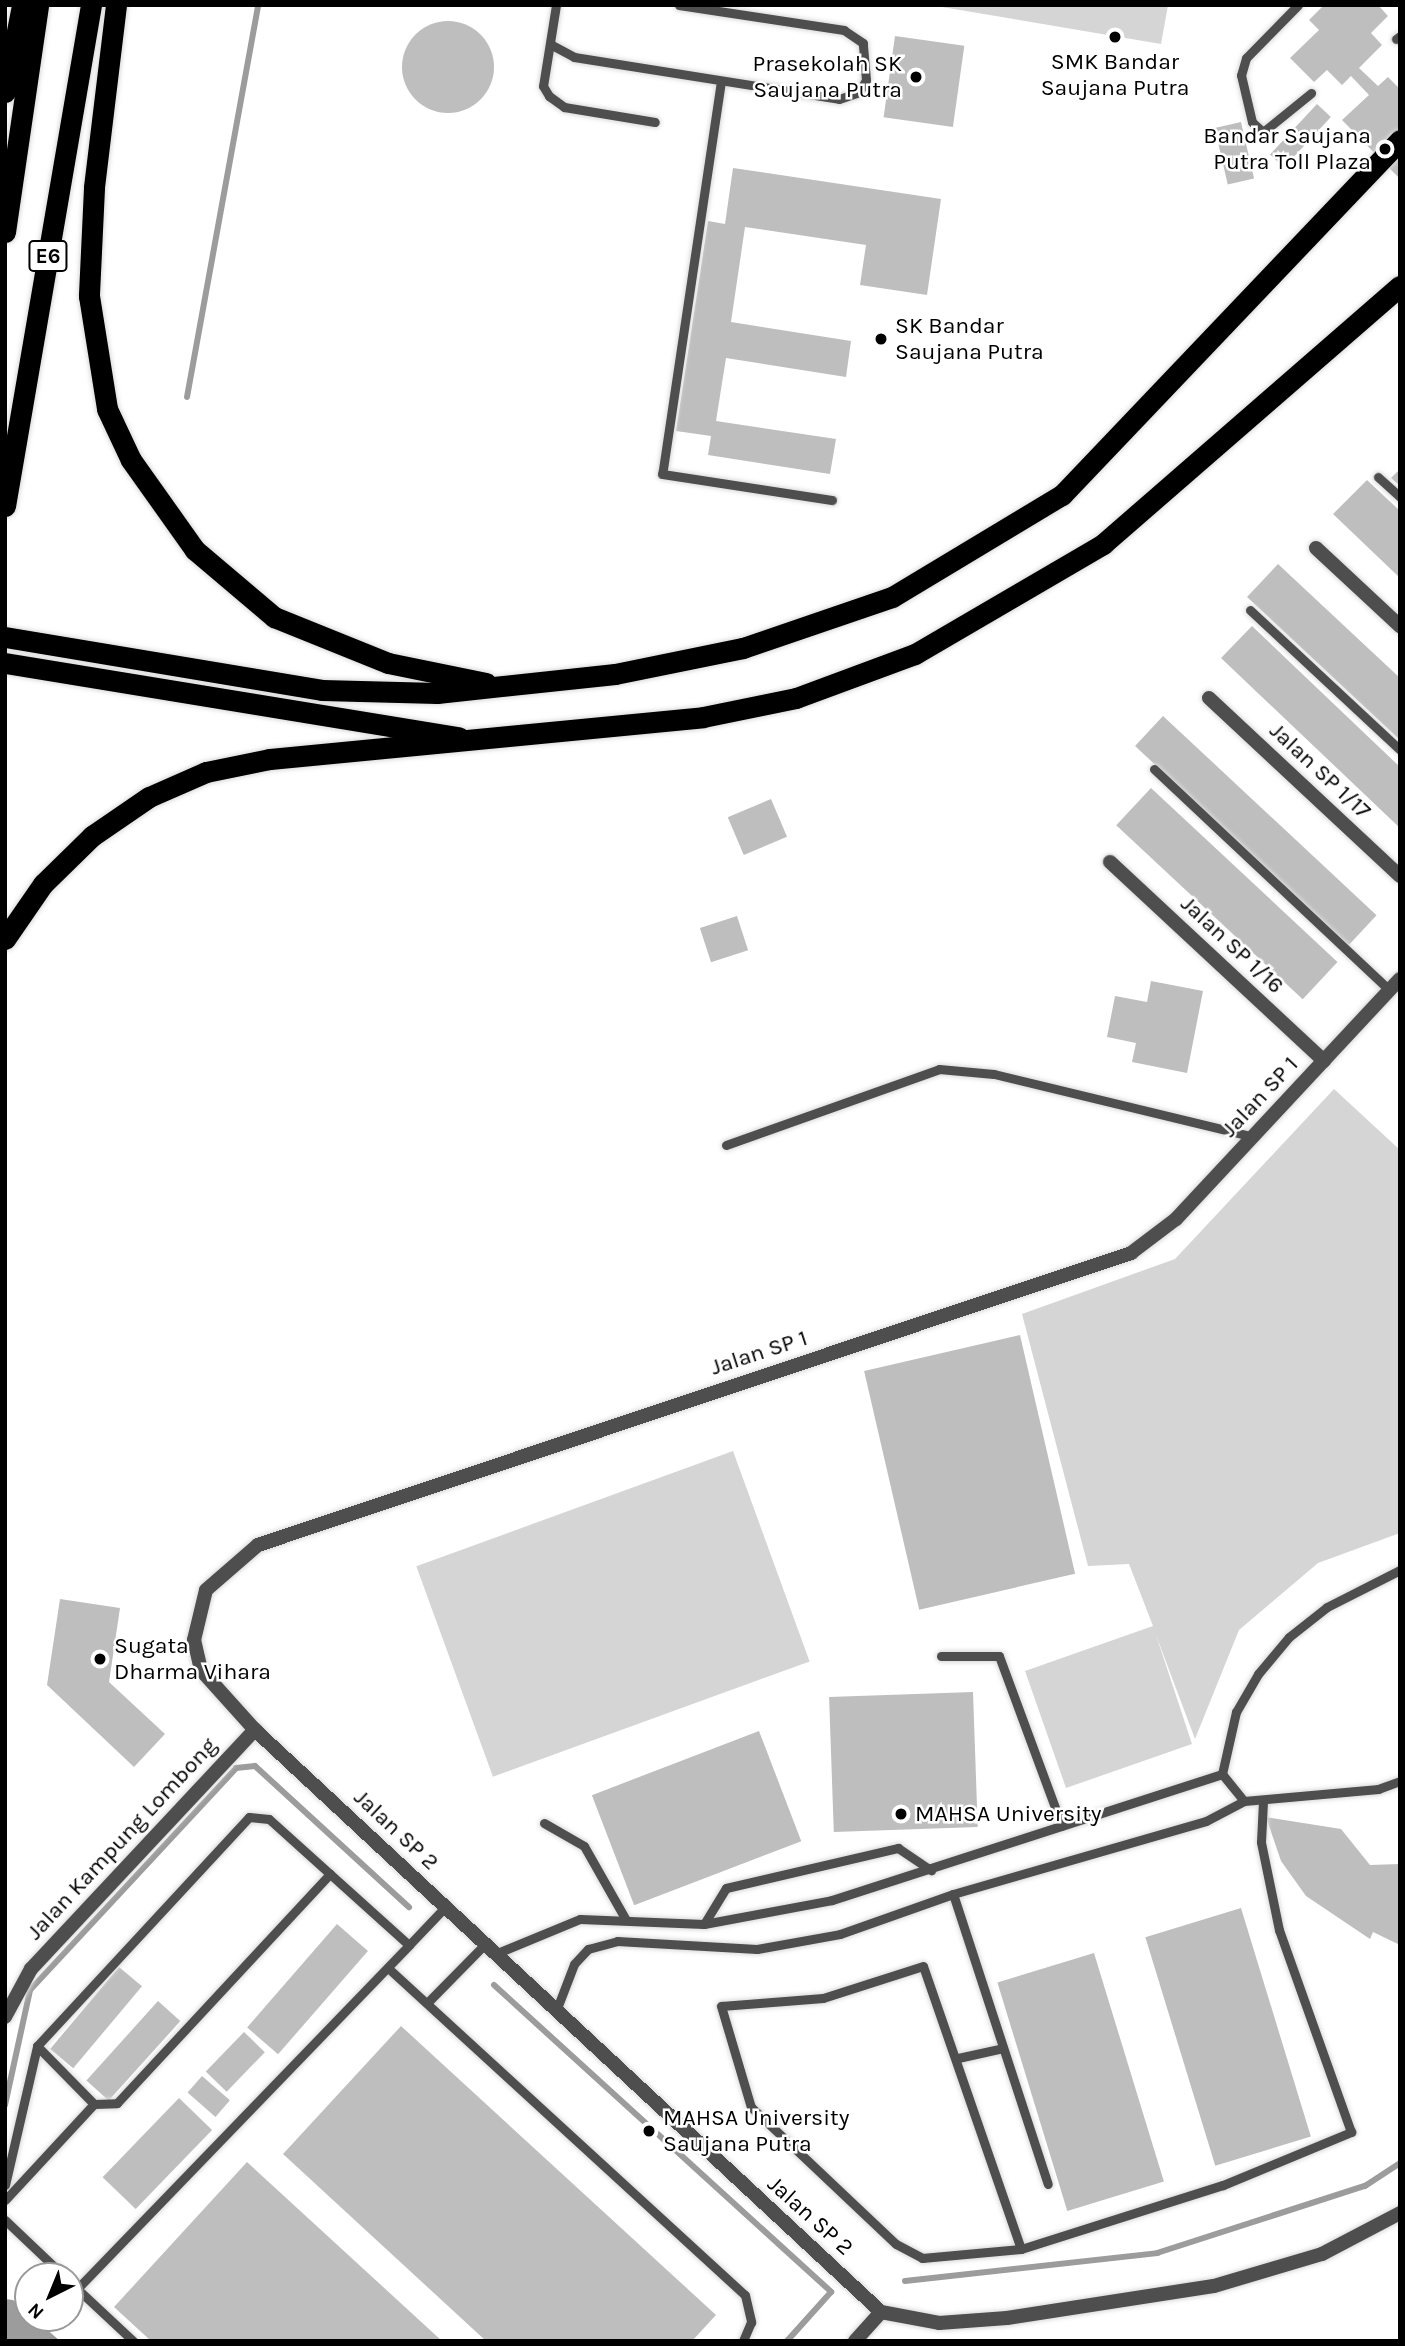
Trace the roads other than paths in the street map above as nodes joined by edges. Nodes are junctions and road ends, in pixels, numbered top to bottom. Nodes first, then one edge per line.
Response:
1 (22, 5) edge
2 (38, 5) edge
3 (91, 5) edge
4 (116, 5) edge
5 (556, 5) edge
6 (679, 5) edge
7 (1298, 5) edge
8 (550, 44) junction
9 (721, 81) junction
10 (5, 92) edge
11 (1311, 93) dead end
12 (655, 122) dead end
13 (1400, 140) edge
14 (5, 232) edge
15 (1400, 286) edge
16 (1378, 477) dead end
17 (1400, 497) edge
18 (832, 500) dead end
19 (5, 506) edge
20 (1316, 548) dead end
21 (1250, 610) dead end
22 (1400, 626) edge
23 (5, 638) edge
24 (5, 663) edge
25 (509, 689) junction
26 (1209, 698) dead end
27 (485, 741) junction
28 (1400, 750) edge
29 (1154, 769) dead end
30 (1110, 862) dead end
31 (1400, 876) edge
32 (5, 939) edge
33 (1400, 978) edge
34 (1389, 990) junction
35 (1324, 1061) junction
36 (1254, 1137) junction
37 (726, 1145) dead end
38 (1400, 1570) edge
39 (941, 1656) dead end
40 (255, 1730) junction
41 (1222, 1774) junction
42 (1400, 1781) edge
43 (1244, 1801) junction
44 (1263, 1801) junction
45 (544, 1823) dead end
46 (1062, 1826) junction
47 (932, 1871) junction
48 (330, 1874) junction
49 (953, 1894) junction
50 (444, 1907) junction
51 (626, 1920) junction
52 (704, 1924) junction
53 (408, 1945) junction
54 (490, 1949) junction
55 (388, 1968) junction
56 (426, 2003) junction
57 (556, 2011) junction
58 (5, 2017) edge
59 (37, 2046) junction
60 (1003, 2048) junction
61 (958, 2058) junction
62 (94, 2104) junction
63 (1048, 2184) dead end
64 (5, 2185) edge
65 (5, 2200) edge
66 (1400, 2213) edge
67 (5, 2220) edge
68 (1021, 2249) junction
69 (49, 2262) edge
70 (84, 2276) edge
71 (84, 2295) edge
72 (881, 2312) junction
73 (133, 2341) edge
74 (743, 2341) edge
75 (855, 2341) edge

1 - 10 highway
2 - 14 highway, E6
3 - 19 highway, E6
4 - 25 highway
5 - 8 lane
6 - 9 lane
7 - 11 lane
8 - 9 lane
8 - 12 lane
9 - 18 lane
13 - 25 highway
15 - 27 highway
16 - 17 lane
20 - 22 street
21 - 28 lane
23 - 25 highway
24 - 27 highway
26 - 31 street, Jalan SP 1/17
27 - 32 highway
29 - 34 lane
30 - 35 street, Jalan SP 1/16
33 - 34 street, Jalan SP 1
34 - 35 street, Jalan SP 1
35 - 36 street, Jalan SP 1
36 - 37 lane
36 - 40 street, Jalan SP 1
38 - 41 lane
39 - 46 lane
40 - 50 street, Jalan SP 2
40 - 58 street, Jalan Kampung Lombong
41 - 43 lane
41 - 46 lane
42 - 44 lane
43 - 44 lane
43 - 49 lane
44 - 68 lane
45 - 51 lane
46 - 47 lane
47 - 52 lane
47 - 52 lane
48 - 53 lane
48 - 59 lane
48 - 62 lane
49 - 57 lane
49 - 60 lane
50 - 53 lane
50 - 54 street, Jalan SP 2
51 - 52 lane
51 - 54 lane
53 - 55 lane
54 - 56 lane
54 - 57 street, Jalan SP 2
55 - 56 lane
55 - 70 lane
56 - 74 lane
57 - 72 street, Jalan SP 2
59 - 62 lane
59 - 64 lane
60 - 61 lane
60 - 63 lane
61 - 68 lane
61 - 68 lane
62 - 65 lane
66 - 72 street
67 - 69 lane
71 - 73 lane
72 - 75 street

